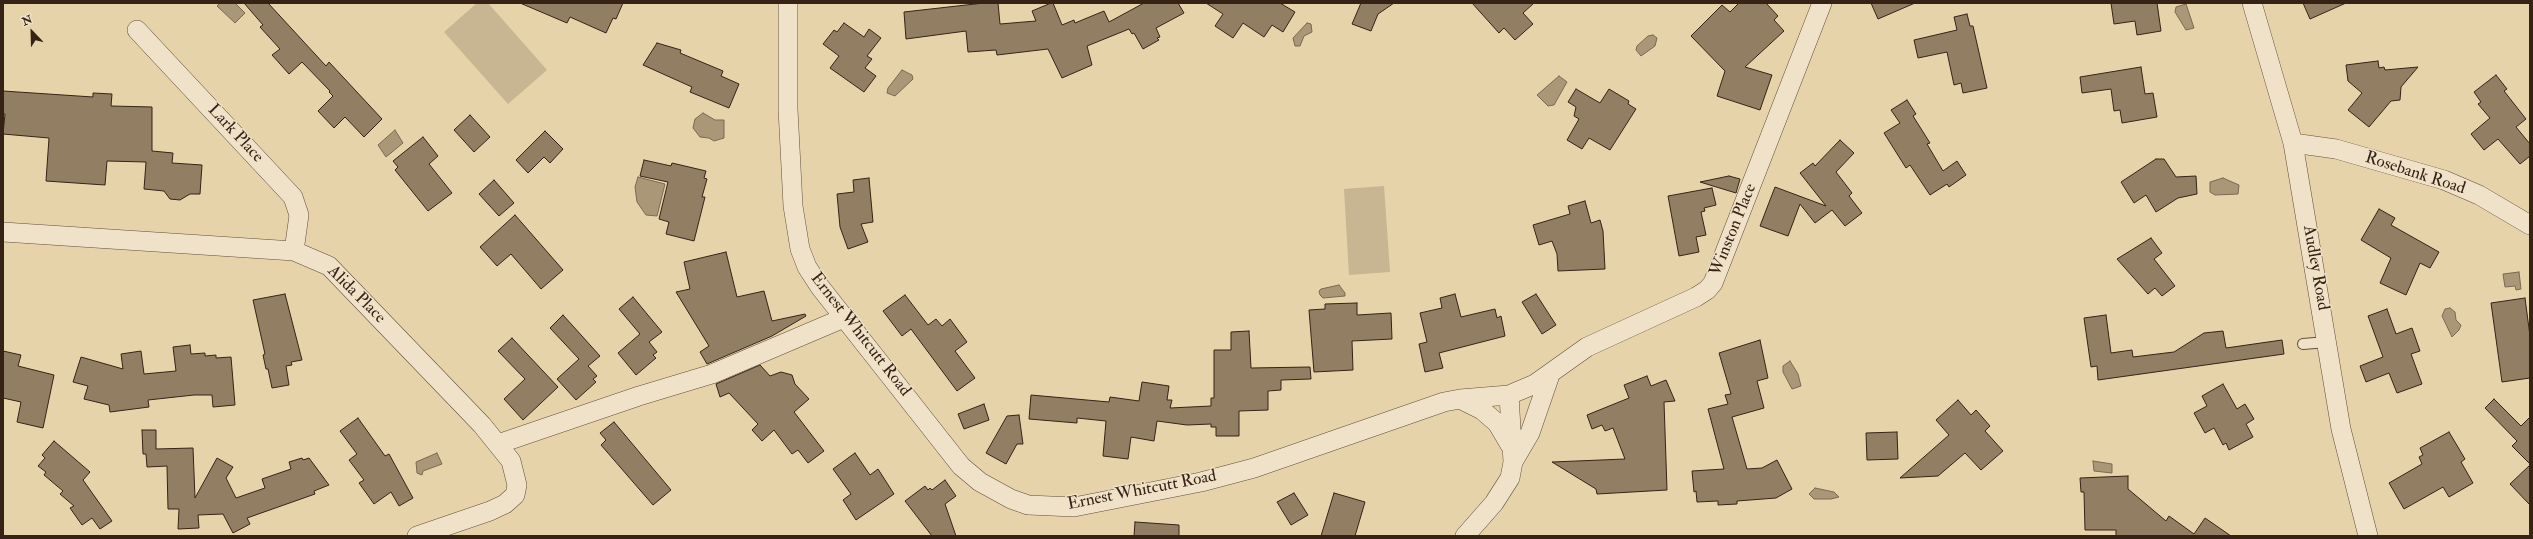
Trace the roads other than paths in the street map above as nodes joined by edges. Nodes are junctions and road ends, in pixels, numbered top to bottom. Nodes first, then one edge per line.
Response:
1 (788, 3) edge
2 (1822, 3) edge
3 (2252, 3) edge
4 (138, 30) dead end
5 (2293, 143) junction
6 (2530, 225) edge
7 (3, 232) edge
8 (294, 251) junction
9 (846, 317) junction
10 (2327, 342) junction
11 (2303, 344) dead end
12 (1550, 375) junction
13 (1509, 395) junction
14 (1460, 399) junction
15 (498, 444) junction
16 (1513, 456) junction
17 (417, 536) edge
18 (1465, 536) edge
19 (2368, 536) edge

1 - 9 street, Ernest Whitcutt Road
2 - 12 street, Winston Place
3 - 5 street, Audley Road
4 - 8 street, Lark Place
5 - 6 street, Rosebank Road
5 - 10 street, Audley Road
7 - 8 street, Alida Place
8 - 15 street, Alida Place
9 - 14 street, Ernest Whitcutt Road
9 - 15 street
10 - 11 lane
10 - 19 street, Audley Road
12 - 13 street, Winston Place
12 - 16 street
13 - 14 street, Ernest Whitcutt Road
13 - 16 street
14 - 16 street
15 - 17 street, Alida Place
16 - 18 street

